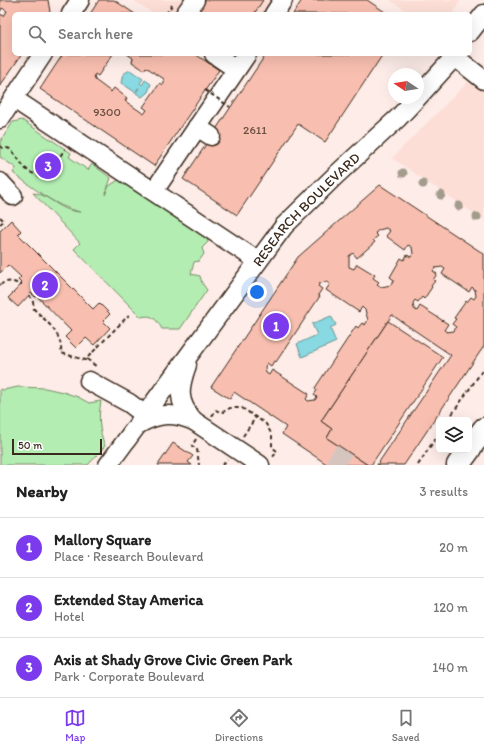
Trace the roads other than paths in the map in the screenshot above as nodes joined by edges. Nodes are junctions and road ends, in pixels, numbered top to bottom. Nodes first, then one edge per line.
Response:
1 (80, 0) edge
2 (195, 0) edge
3 (283, 0) edge
4 (72, 12) edge
5 (186, 12) edge
6 (275, 12) edge
7 (484, 14) edge
8 (472, 29) edge
9 (484, 30) edge
10 (472, 41) edge
11 (42, 56) edge
12 (217, 56) edge
13 (245, 56) edge
14 (455, 56) edge
15 (457, 56) edge
16 (236, 69) junction
17 (484, 80) edge
18 (424, 89) edge
19 (14, 99) junction
20 (411, 104) edge
21 (0, 119) edge
22 (0, 182) edge
23 (154, 192) junction
24 (13, 196) dead end
25 (258, 261) junction
26 (198, 343) junction
27 (89, 381) dead end
28 (141, 420) junction
29 (195, 429) junction
30 (484, 429) edge
31 (472, 446) edge
32 (467, 453) edge
33 (266, 462) edge
34 (108, 465) edge
35 (458, 465) edge

1 - 4 street
2 - 5 street
3 - 6 street
7 - 8 street
9 - 10 street
11 - 19 street
12 - 16 street
13 - 16 street
14 - 18 street, RESEARCH BOULEVARD
15 - 17 street
16 - 23 street
19 - 21 street
19 - 23 street
20 - 25 street, RESEARCH BOULEVARD
22 - 24 street
23 - 25 street
25 - 26 street, RESEARCH BOULEVARD
26 - 28 street, RESEARCH BOULEVARD
26 - 29 street
27 - 28 street
28 - 29 street
28 - 34 street, RESEARCH BOULEVARD
29 - 33 street
30 - 31 main road
32 - 35 main road

